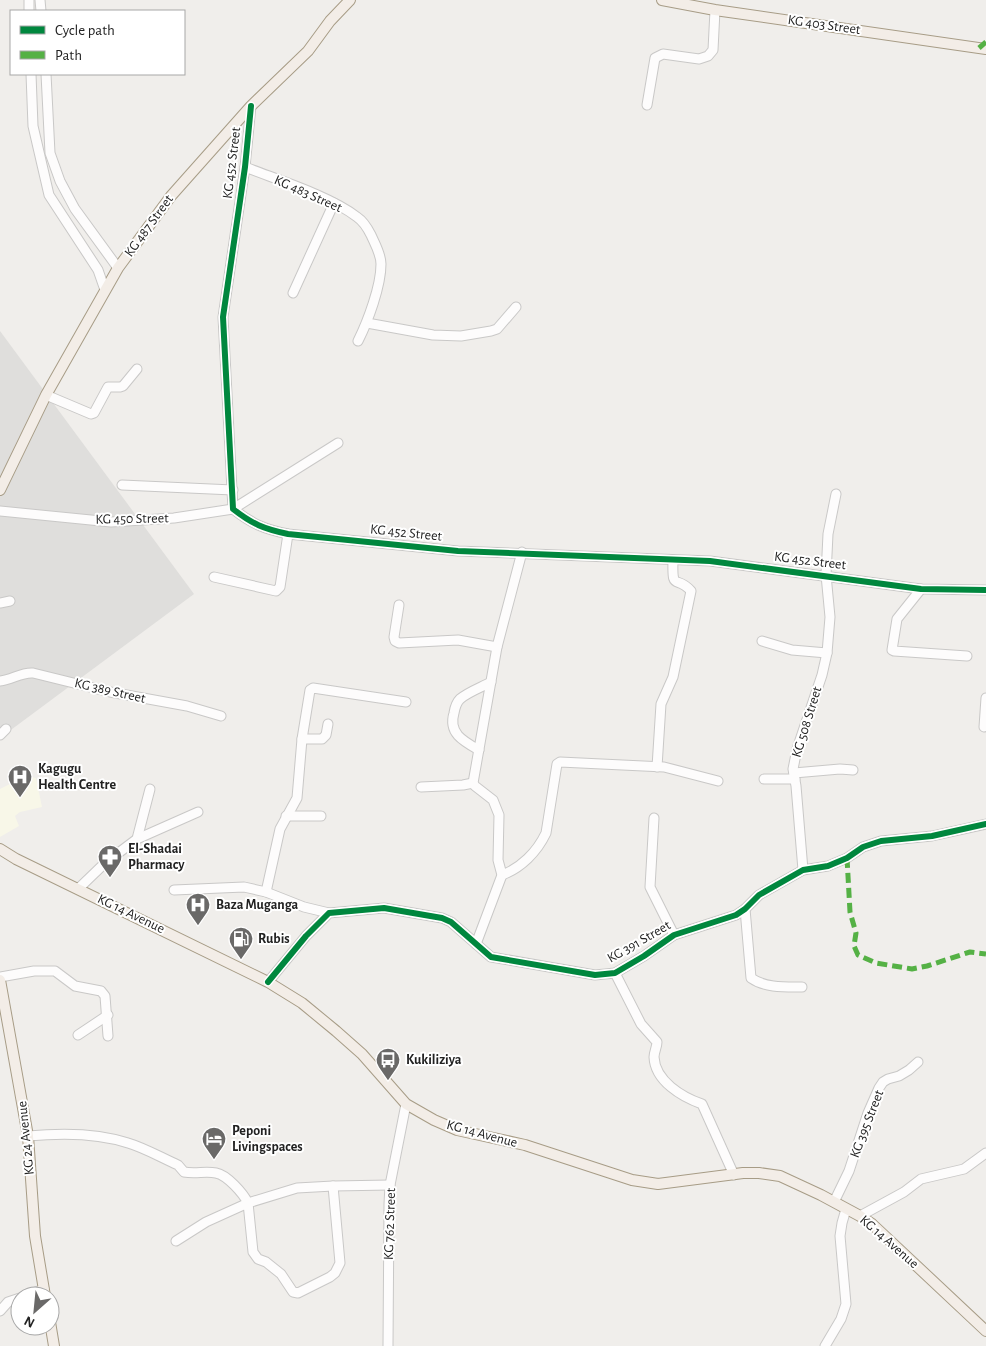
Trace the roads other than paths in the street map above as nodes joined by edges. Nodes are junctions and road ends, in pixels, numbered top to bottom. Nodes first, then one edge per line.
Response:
1 (350, 0) edge
2 (662, 0) edge
3 (715, 10) junction
4 (986, 49) edge
5 (31, 75) edge
6 (46, 75) edge
7 (647, 105) dead end
8 (252, 106) junction
9 (245, 167) junction
10 (334, 203) junction
11 (118, 268) junction
12 (105, 290) junction
13 (293, 293) dead end
14 (516, 308) dead end
15 (367, 323) junction
16 (358, 341) dead end
17 (137, 369) dead end
18 (46, 395) junction
19 (338, 443) dead end
20 (122, 485) dead end
21 (0, 490) edge
22 (232, 490) junction
23 (836, 494) dead end
24 (233, 509) junction
25 (0, 511) edge
26 (288, 534) junction
27 (522, 552) junction
28 (673, 560) junction
29 (826, 575) junction
30 (214, 577) dead end
31 (921, 589) junction
32 (986, 590) edge
33 (10, 601) dead end
34 (0, 603) edge
35 (398, 604) dead end
36 (762, 641) dead end
37 (497, 647) junction
38 (827, 653) junction
39 (967, 656) dead end
40 (0, 681) edge
41 (491, 682) junction
42 (986, 698) edge
43 (406, 702) dead end
44 (221, 716) dead end
45 (328, 724) dead end
46 (984, 727) dead end
47 (302, 740) junction
48 (479, 750) junction
49 (657, 766) junction
50 (853, 770) dead end
51 (794, 776) junction
52 (764, 779) dead end
53 (718, 781) dead end
54 (473, 783) junction
55 (421, 787) dead end
56 (150, 789) dead end
57 (198, 812) dead end
58 (286, 816) junction
59 (321, 816) dead end
60 (654, 818) dead end
61 (986, 824) edge
62 (137, 840) junction
63 (0, 849) edge
64 (803, 870) junction
65 (502, 875) junction
66 (78, 889) junction
67 (174, 890) dead end
68 (266, 892) junction
69 (745, 909) junction
70 (329, 914) junction
71 (674, 935) junction
72 (476, 944) junction
73 (615, 973) junction
74 (0, 978) edge
75 (268, 982) junction
76 (802, 987) dead end
77 (108, 1015) junction
78 (78, 1035) dead end
79 (108, 1036) dead end
80 (918, 1062) dead end
81 (406, 1104) junction
82 (28, 1136) junction
83 (986, 1153) edge
84 (734, 1175) junction
85 (333, 1186) junction
86 (390, 1186) junction
87 (834, 1202) junction
88 (248, 1203) junction
89 (846, 1209) junction
90 (860, 1216) junction
91 (176, 1241) dead end
92 (44, 1286) edge
93 (10, 1301) edge
94 (0, 1310) edge
95 (986, 1331) edge
96 (388, 1346) edge
97 (825, 1346) edge

1 - 8 main road, KG 487 Street
2 - 3 main road, KG 403 Street
3 - 4 main road, KG 403 Street
3 - 7 street
5 - 12 street
6 - 11 street
8 - 9 street, KG 452 Street
8 - 11 main road, KG 487 Street
9 - 10 street, KG 483 Street
9 - 22 street, KG 452 Street
10 - 13 street
10 - 15 street, KG 483 Street
11 - 12 main road, KG 487 Street
12 - 18 main road, KG 487 Street
14 - 15 street
15 - 16 street, KG 483 Street
17 - 18 street
18 - 21 main road, KG 487 Street
19 - 24 street
20 - 22 street
22 - 24 street, KG 452 Street
23 - 29 street, KG 508 Street
24 - 25 street, KG 450 Street
24 - 26 street, KG 452 Street
26 - 27 street, KG 452 Street
26 - 30 street
27 - 28 street, KG 452 Street
27 - 37 street
28 - 29 street, KG 452 Street
28 - 49 street
29 - 31 street, KG 452 Street
29 - 38 street, KG 508 Street
31 - 32 street, KG 452 Street
31 - 39 street
33 - 34 street
35 - 37 street
36 - 38 street
37 - 41 street
38 - 51 street, KG 508 Street
40 - 44 street, KG 389 Street
41 - 48 street
41 - 48 street
42 - 46 street
43 - 47 street
45 - 47 street
47 - 58 street
48 - 54 street
49 - 53 street
49 - 65 street
50 - 51 street
51 - 52 street
51 - 64 street, KG 508 Street
54 - 55 street
54 - 65 street
56 - 62 street
57 - 62 street
58 - 59 street
58 - 68 street
60 - 71 street
61 - 64 street, KG 391 Street
62 - 66 street
63 - 66 main road, KG 14 Avenue
64 - 69 street, KG 391 Street
65 - 72 street
66 - 75 main road, KG 14 Avenue
67 - 68 street
68 - 70 street
69 - 71 street, KG 391 Street
69 - 76 street
70 - 72 street, KG 391 Street
70 - 75 street
71 - 73 street, KG 391 Street
72 - 73 street, KG 391 Street
73 - 84 street
74 - 77 street
74 - 82 main road, KG 24 Avenue
75 - 81 main road, KG 14 Avenue
77 - 78 street
77 - 79 street
80 - 87 street, KG 395 Street
81 - 84 main road, KG 14 Avenue
81 - 86 street, KG 762 Street
82 - 88 street
82 - 92 main road, KG 24 Avenue
83 - 90 street
84 - 87 main road, KG 14 Avenue
85 - 86 street
85 - 88 street
85 - 88 street
86 - 96 street, KG 762 Street
87 - 89 main road, KG 14 Avenue
88 - 91 street
89 - 90 main road, KG 14 Avenue
89 - 97 street
90 - 95 main road, KG 14 Avenue
93 - 94 street

